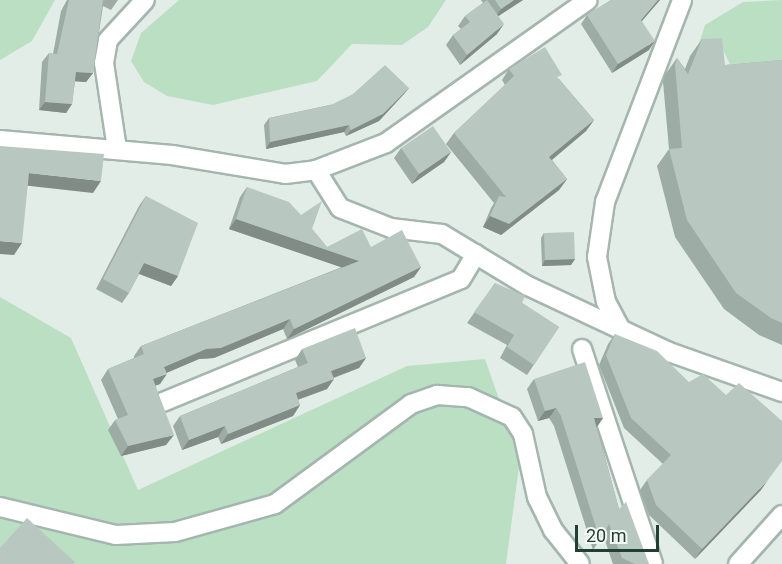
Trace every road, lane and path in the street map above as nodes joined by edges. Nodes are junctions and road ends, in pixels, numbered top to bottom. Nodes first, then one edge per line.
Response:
1 (145, 0) edge
2 (588, 0) edge
3 (682, 0) edge
4 (0, 140) edge
5 (117, 149) junction
6 (316, 170) junction
7 (476, 254) junction
8 (620, 328) junction
9 (582, 349) dead end
10 (782, 393) edge
11 (163, 402) edge
12 (0, 507) edge
13 (782, 515) edge
14 (580, 564) edge
15 (653, 564) edge
16 (738, 564) edge

1 - 5 street
2 - 6 street
3 - 8 street
4 - 5 street
5 - 6 street
6 - 7 street
7 - 8 street
7 - 11 street
8 - 10 street
9 - 15 street
12 - 14 street
13 - 16 street

